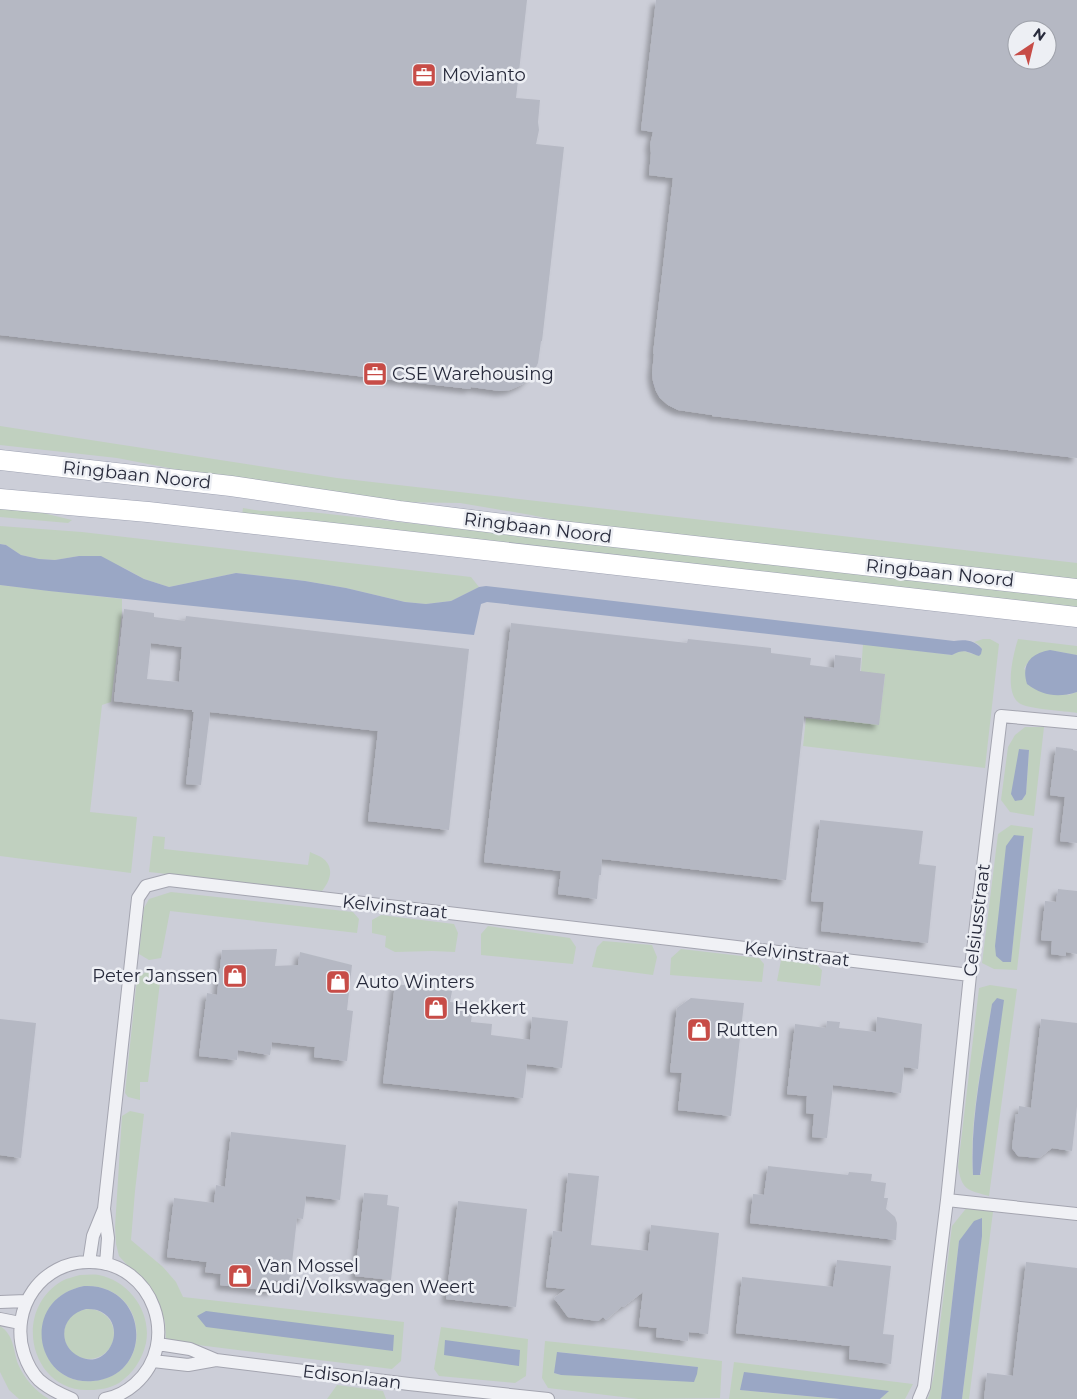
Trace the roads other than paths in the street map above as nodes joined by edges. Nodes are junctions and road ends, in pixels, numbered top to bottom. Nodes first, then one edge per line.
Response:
1 (0, 460) edge
2 (0, 499) edge
3 (1077, 589) edge
4 (1077, 617) edge
5 (1077, 723) edge
6 (970, 976) junction
7 (947, 1200) junction
8 (104, 1209) junction
9 (1077, 1214) edge
10 (88, 1262) junction
11 (106, 1264) junction
12 (26, 1301) junction
13 (0, 1302) edge
14 (0, 1318) edge
15 (20, 1323) junction
16 (158, 1344) junction
17 (216, 1360) junction
18 (153, 1361) junction
19 (72, 1399) edge
20 (105, 1399) edge
21 (548, 1399) edge
22 (919, 1399) edge

1 - 3 main road, Ringbaan Noord
2 - 4 main road, Ringbaan Noord
5 - 6 street, Celsiusstraat
6 - 7 street, Celsiusstraat
6 - 8 street, Kelvinstraat
7 - 9 street
7 - 22 street, Celsiusstraat
8 - 10 street, Kelvinstraat
8 - 11 street, Kelvinstraat
10 - 11 street
10 - 12 street
11 - 16 street
12 - 13 street
12 - 15 street
14 - 15 street
15 - 19 street
16 - 17 street, Edisonlaan
16 - 18 street
17 - 18 street, Edisonlaan
17 - 21 street, Edisonlaan
18 - 20 street

